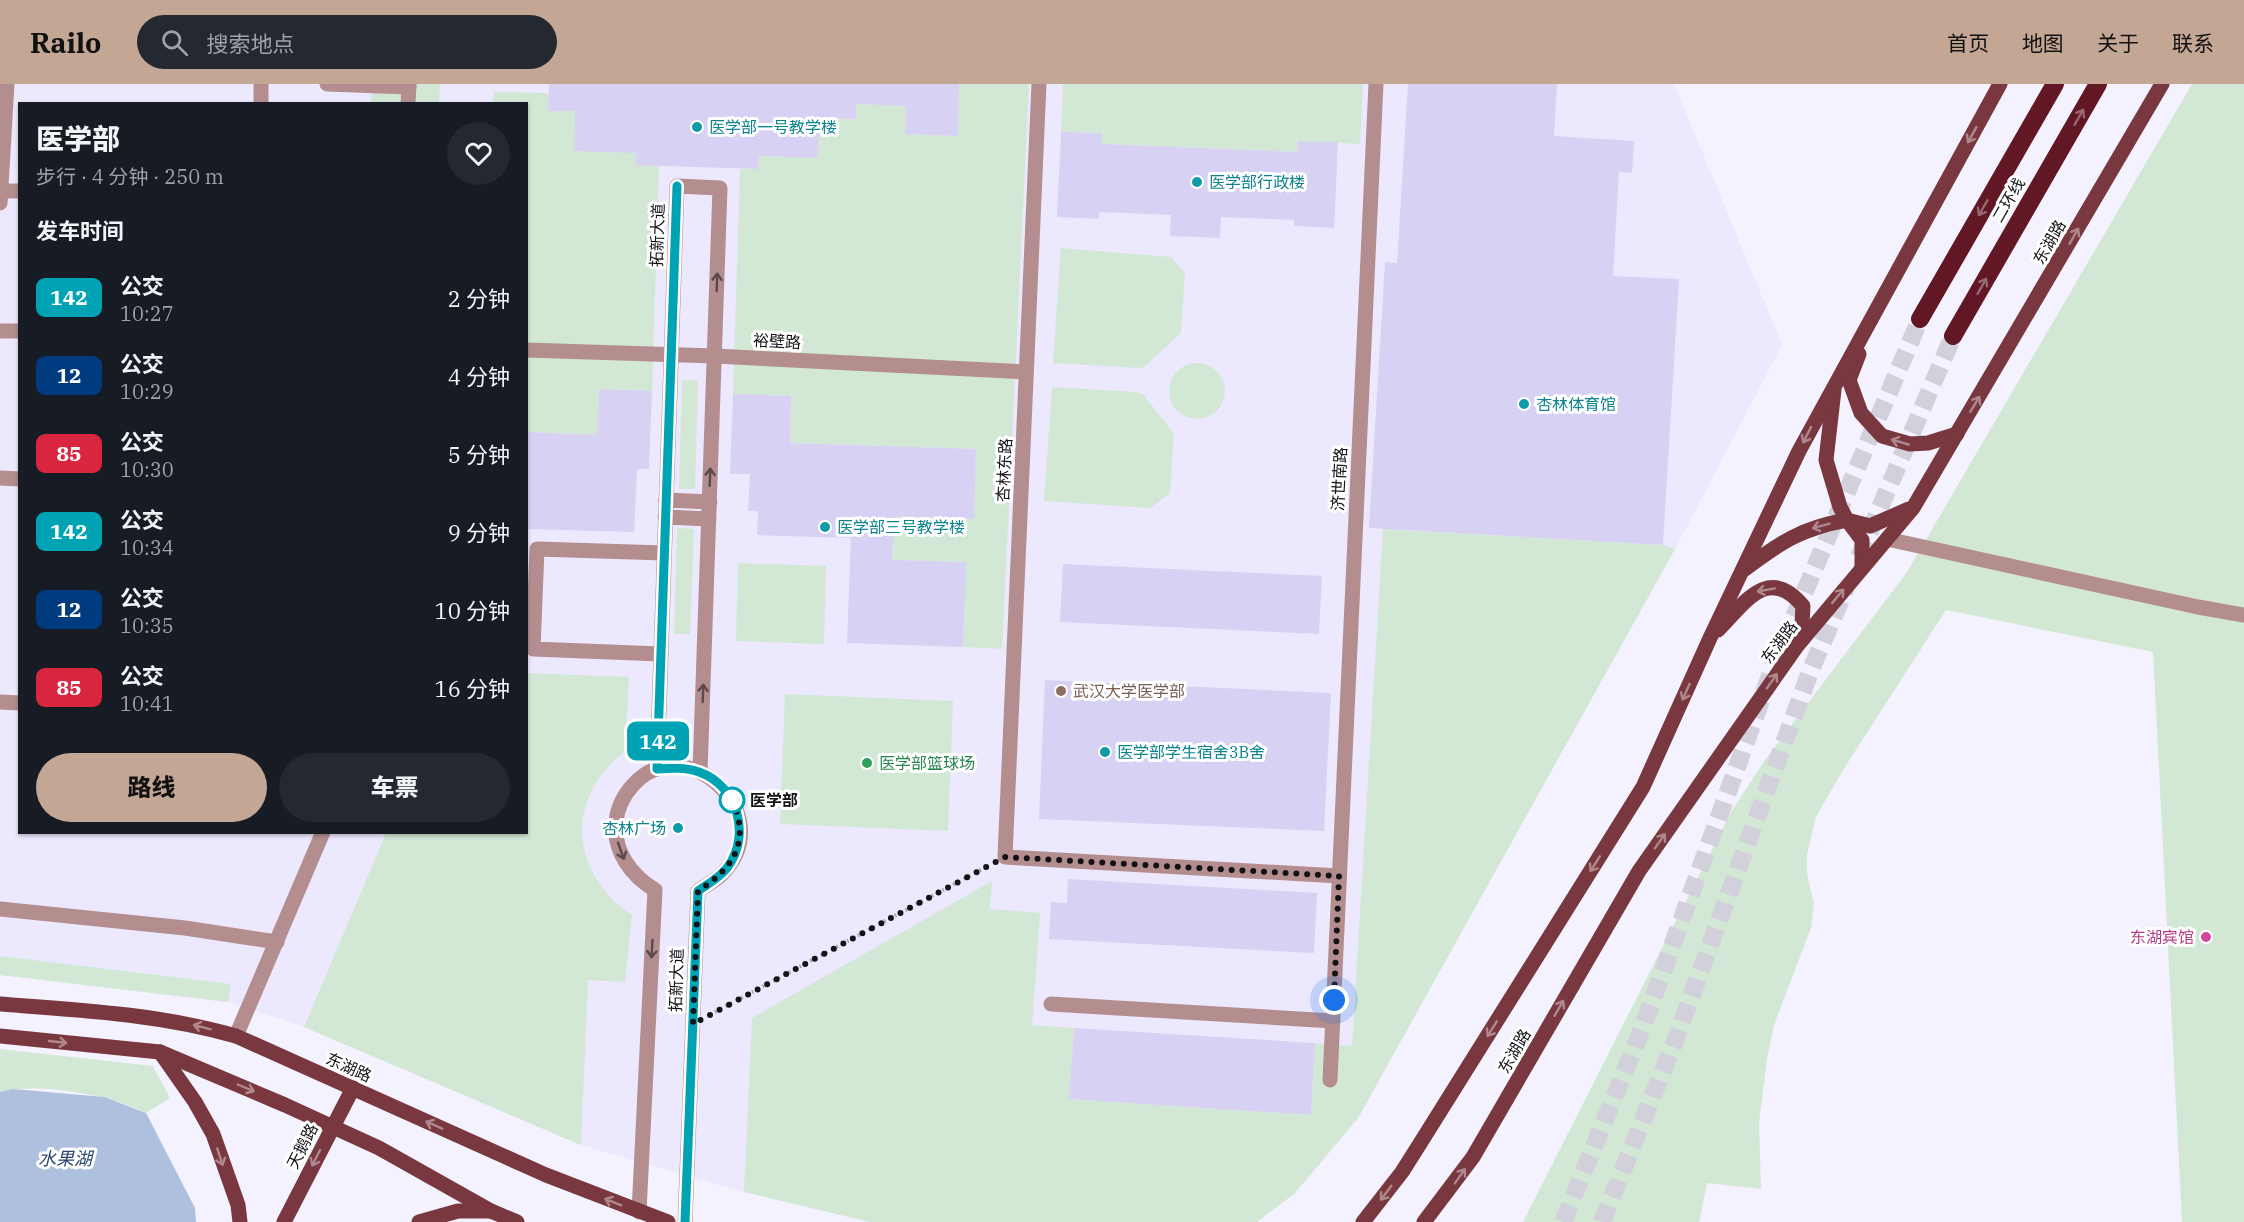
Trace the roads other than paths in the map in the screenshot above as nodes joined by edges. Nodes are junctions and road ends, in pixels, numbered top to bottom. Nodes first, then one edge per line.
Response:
1 (7, 84) edge
2 (261, 84) edge
3 (327, 84) edge
4 (1039, 84) edge
5 (1376, 84) edge
6 (2000, 84) edge
7 (2055, 84) edge
8 (2098, 84) edge
9 (2162, 84) edge
10 (409, 86) edge
11 (261, 102) edge
12 (408, 102) edge
13 (18, 191) edge
14 (0, 195) edge
15 (1874, 311) junction
16 (1920, 319) tunnel mouth
17 (0, 331) edge
18 (18, 332) edge
19 (1953, 336) tunnel mouth
20 (528, 350) edge
21 (671, 355) junction
22 (714, 356) junction
23 (1026, 372) junction
24 (1835, 381) junction
25 (1957, 434) junction
26 (0, 478) edge
27 (18, 479) edge
28 (666, 500) junction
29 (710, 502) junction
30 (1913, 508) junction
31 (665, 518) junction
32 (709, 519) junction
33 (1847, 520) junction
34 (1887, 539) junction
35 (664, 553) junction
36 (1862, 568) junction
37 (1744, 569) junction
38 (2244, 615) edge
39 (1710, 638) junction
40 (1801, 641) junction
41 (661, 654) junction
42 (0, 702) edge
43 (18, 703) edge
44 (657, 769) junction
45 (700, 772) junction
46 (322, 834) edge
47 (1339, 876) junction
48 (0, 909) edge
49 (277, 942) junction
50 (0, 1004) edge
51 (1051, 1004) dead end
52 (1333, 1021) junction
53 (0, 1036) edge
54 (236, 1036) junction
55 (160, 1052) junction
56 (1330, 1080) dead end
57 (353, 1088) junction
58 (332, 1126) junction
59 (491, 1211) junction
60 (639, 1212) junction
61 (240, 1222) edge
62 (284, 1222) edge
63 (419, 1222) edge
64 (518, 1222) edge
65 (668, 1222) edge
66 (685, 1222) edge
67 (1363, 1222) edge
68 (1424, 1222) edge

1 - 14 street
2 - 11 street
3 - 10 street
4 - 23 street, 杏林东路
5 - 47 street, 济世南路
6 -> 15 main road, 东湖路
7 -> 16 highway, 二环线
19 -> 8 highway, 二环线
25 -> 9 main road, 东湖路
10 - 12 street
13 - 14 street
15 - 24 main road, 东湖路
25 -> 15 main road
17 - 18 street
20 - 21 street, 裕壁路
21 - 22 street, 裕壁路
22 -> 21 street, 拓新大道
21 - 28 street, 拓新大道
22 - 23 street, 裕壁路
29 -> 22 street, 拓新大道
23 - 47 street, 杏林东路
24 - 33 main road
24 -> 37 main road, 东湖路
25 - 30 main road, 东湖路
26 - 27 street
28 - 29 street
28 - 31 street, 拓新大道
29 - 32 street, 拓新大道
30 - 33 main road
30 - 34 main road, 东湖路
31 - 32 street
31 - 35 street, 拓新大道
45 -> 32 street, 拓新大道
33 - 36 main road
33 -> 37 main road
34 - 36 main road, 东湖路
34 - 38 street
35 - 41 street, 拓新大道
35 - 41 street
40 -> 36 main road, 东湖路
37 - 39 main road, 东湖路
40 -> 39 main road
39 -> 67 main road, 东湖路
68 -> 40 main road, 东湖路
41 - 44 street, 拓新大道
42 - 43 street
44 - 45 street
44 -> 60 street, 拓新大道
45 - 66 street, 拓新大道
46 - 49 street
47 - 52 street, 济世南路
48 - 49 street
49 - 54 street
54 -> 50 main road, 东湖路
51 - 52 street
52 - 56 street, 济世南路
53 -> 55 main road
54 - 57 main road, 东湖路
55 -> 58 main road
55 -> 61 main road
57 - 58 main road, 天鹅路
60 -> 57 main road, 东湖路
58 - 59 main road
58 -> 62 main road, 天鹅路
59 - 63 main road
59 - 64 main road
60 - 65 main road, 东湖路

